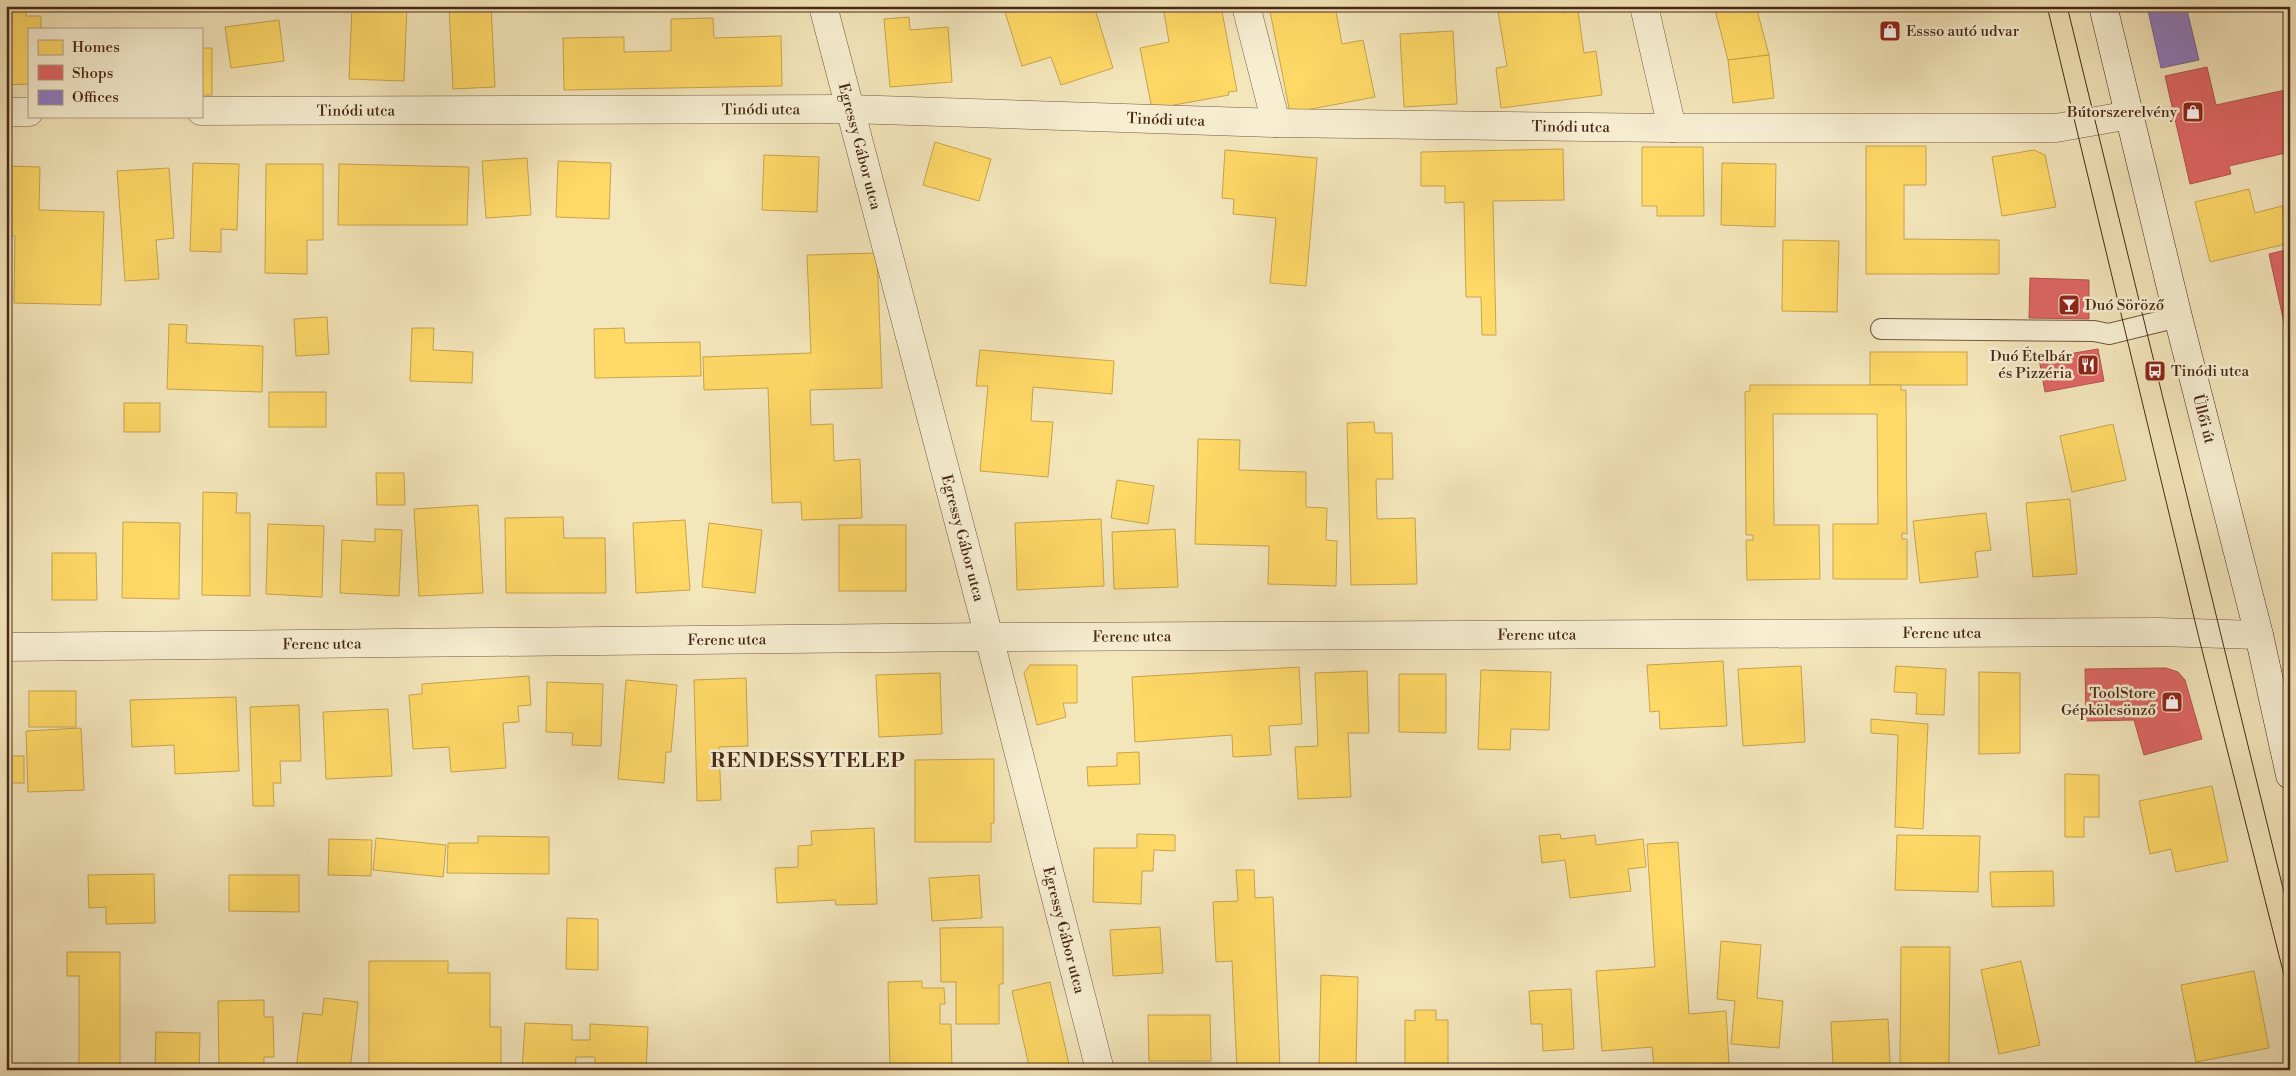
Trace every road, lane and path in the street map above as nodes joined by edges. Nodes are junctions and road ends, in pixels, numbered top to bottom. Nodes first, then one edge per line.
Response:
1 (823, 6) edge
2 (1246, 6) edge
3 (1644, 6) edge
4 (2103, 6) edge
5 (849, 109) junction
6 (202, 111) edge
7 (6, 112) edge
8 (28, 112) edge
9 (2130, 115) junction
10 (1276, 123) junction
11 (1672, 128) junction
12 (2178, 316) junction
13 (1881, 329) dead end
14 (2259, 636) junction
15 (990, 637) junction
16 (6, 647) edge
17 (2290, 775) edge
18 (1100, 1070) edge

1 - 5 street, Egressy Gábor utca
2 - 10 street
3 - 11 street
4 - 9 street, Üllői út
5 - 6 street, Tinódi utca
5 - 10 street, Tinódi utca
5 - 15 street, Egressy Gábor utca
7 - 8 street
9 - 11 street, Tinódi utca
9 - 12 street, Üllői út
10 - 11 street, Tinódi utca
12 - 13 lane
12 - 14 street, Üllői út
14 - 15 street, Ferenc utca
14 - 17 street, Üllői út
15 - 16 street, Ferenc utca
15 - 18 street, Egressy Gábor utca

